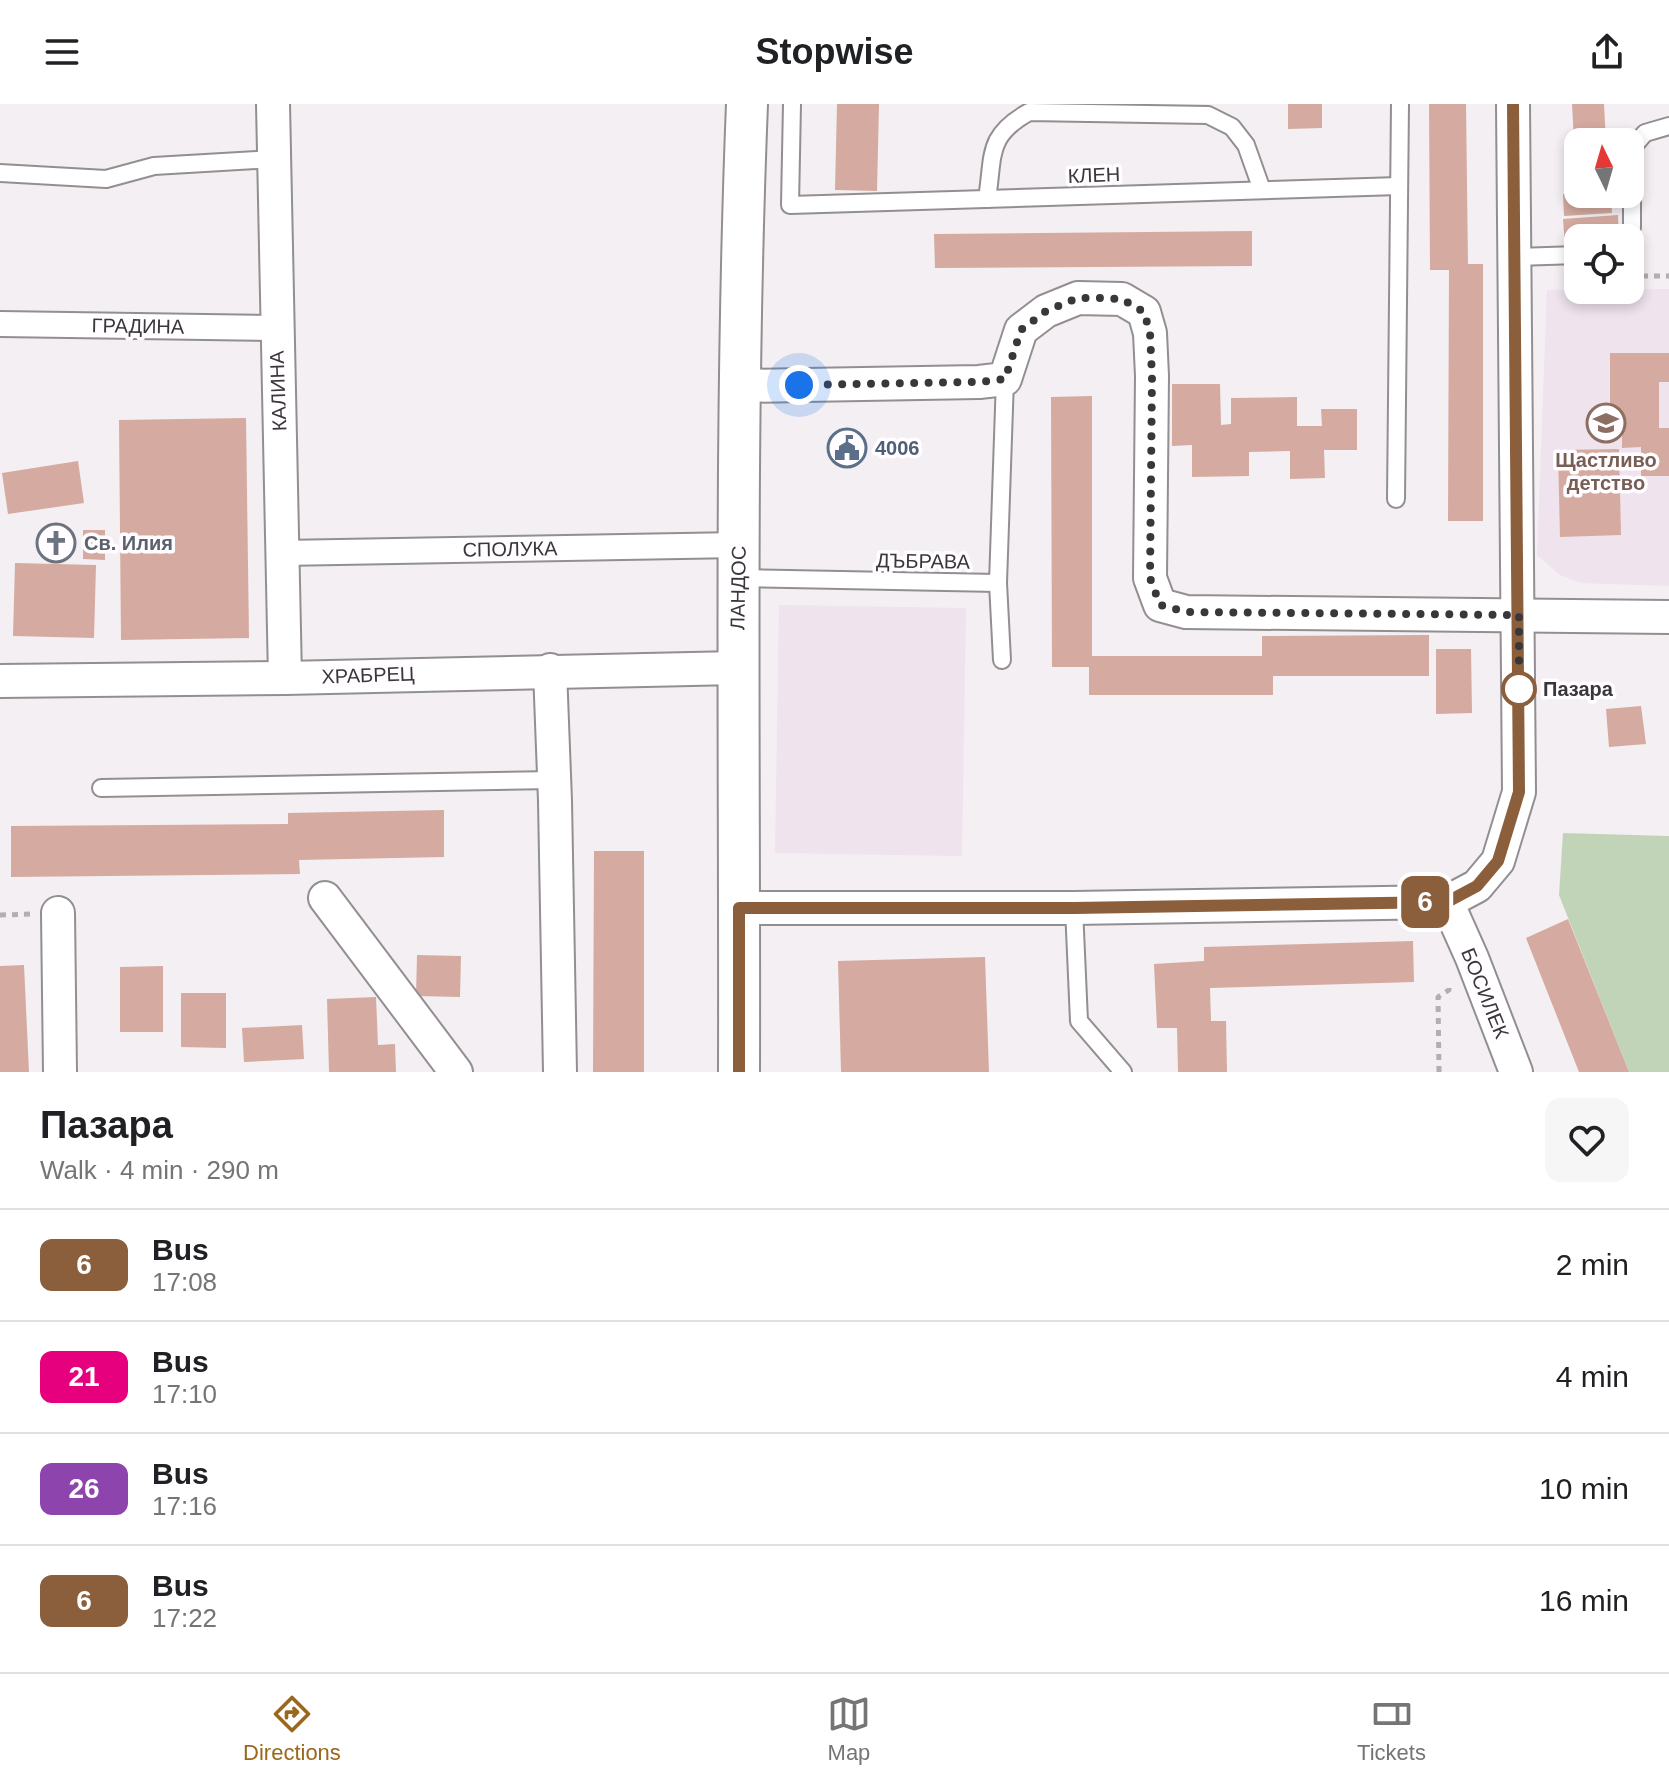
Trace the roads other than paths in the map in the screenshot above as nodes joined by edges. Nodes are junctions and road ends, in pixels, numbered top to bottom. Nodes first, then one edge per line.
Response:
1 (273, 104) edge
2 (747, 104) edge
3 (792, 104) edge
4 (1400, 104) edge
5 (1513, 104) edge
6 (1669, 126) edge
7 (274, 159) junction
8 (0, 173) edge
9 (1399, 186) junction
10 (1262, 190) junction
11 (987, 199) junction
12 (1632, 224) edge
13 (1564, 255) edge
14 (1513, 257) junction
15 (0, 324) edge
16 (276, 328) junction
17 (1005, 379) junction
18 (740, 386) junction
19 (1396, 499) dead end
20 (282, 553) junction
21 (738, 561) junction
22 (998, 583) junction
23 (1519, 615) junction
24 (1669, 617) edge
25 (1002, 660) dead end
26 (737, 668) junction
27 (550, 670) junction
28 (285, 678) junction
29 (0, 681) edge
30 (554, 780) junction
31 (101, 788) dead end
32 (325, 898) dead end
33 (1447, 902) junction
34 (739, 908) junction
35 (1074, 908) junction
36 (58, 913) dead end
37 (60, 1072) edge
38 (456, 1072) edge
39 (560, 1072) edge
40 (739, 1072) edge
41 (1123, 1072) edge
42 (1516, 1072) edge

1 - 7 street, КАЛИНА
2 - 18 street, ЛАНДОС
3 - 11 lane, КЛЕН
4 - 9 lane
5 - 14 street
6 - 12 lane
7 - 8 lane
7 - 16 street, КАЛИНА
9 - 10 lane, КЛЕН
9 - 19 lane
10 - 11 lane, КЛЕН
10 - 11 lane
13 - 14 lane
14 - 23 street
15 - 16 street, ГРАДИНА
16 - 20 street, КАЛИНА
17 - 18 street
17 - 22 lane, ДЪБРАВА
17 - 23 street
18 - 21 street, ЛАНДОС
20 - 21 street, СПОЛУКА
20 - 28 street, КАЛИНА
21 - 22 lane, ДЪБРАВА
21 - 26 street, ЛАНДОС
22 - 25 lane
23 - 24 street
23 - 33 street
26 - 27 street, ХРАБРЕЦ
26 - 34 street, ЛАНДОС
27 - 28 street, ХРАБРЕЦ
27 - 30 street
28 - 29 street, ХРАБРЕЦ
30 - 31 lane
30 - 39 street
32 - 38 street
33 - 35 street
33 - 42 street, БОСИЛЕК
34 - 35 street
34 - 40 street, ЛАНДОС
35 - 41 lane
36 - 37 street

